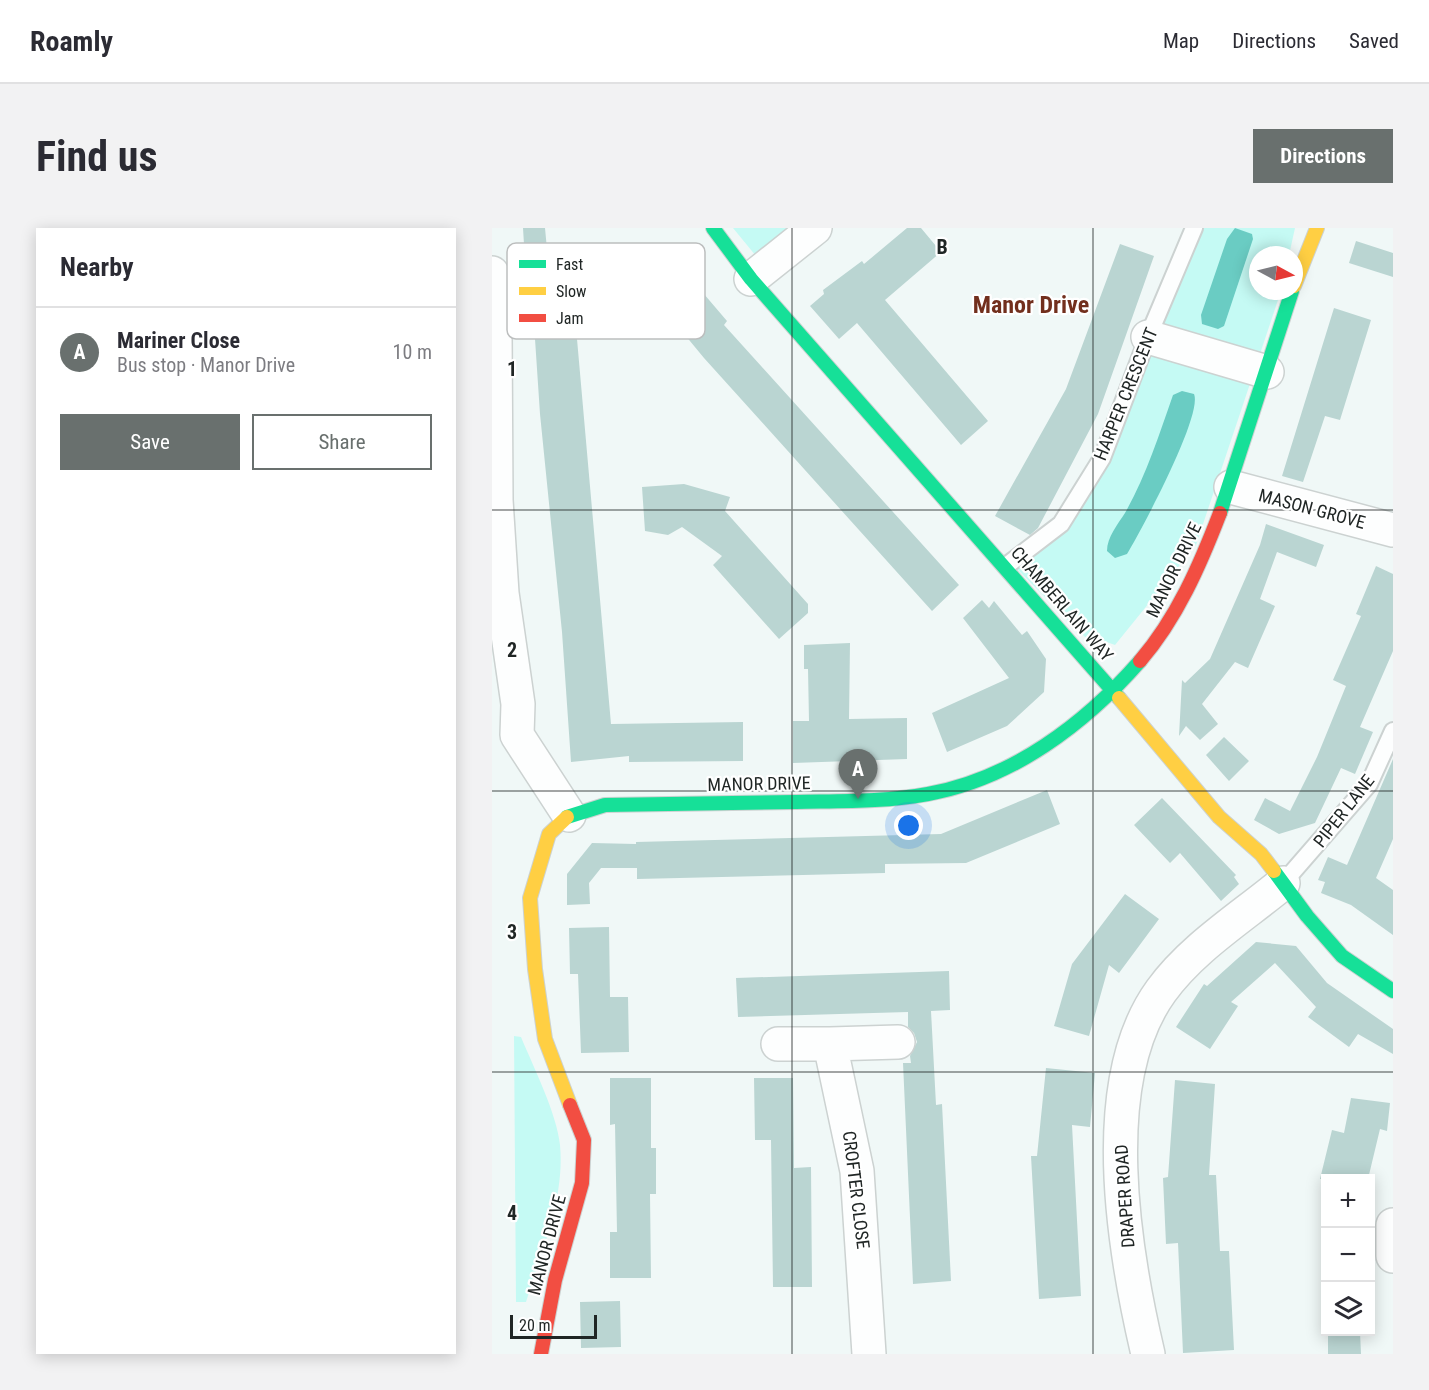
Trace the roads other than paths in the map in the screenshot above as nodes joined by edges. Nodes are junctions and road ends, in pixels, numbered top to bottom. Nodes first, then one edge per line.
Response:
1 (713, 228) edge
2 (815, 228) edge
3 (1194, 228) edge
4 (1317, 228) edge
5 (1303, 263) edge
6 (492, 273) edge
7 (751, 279) junction
8 (1289, 300) edge
9 (1148, 337) junction
10 (1267, 372) junction
11 (1231, 487) junction
12 (1393, 530) edge
13 (1006, 566) junction
14 (1113, 690) junction
15 (1393, 731) edge
16 (505, 737) edge
17 (569, 815) junction
18 (1283, 883) junction
19 (1393, 991) edge
20 (898, 1042) dead end
21 (778, 1044) dead end
22 (830, 1044) junction
23 (1393, 1226) edge
24 (1393, 1256) edge
25 (541, 1354) edge
26 (869, 1354) edge
27 (1148, 1354) edge

1 - 7 street, CHAMBERLAIN WAY
2 - 7 street
3 - 9 lane, HARPER CRESCENT
4 - 5 street
6 - 16 street
7 - 13 street, CHAMBERLAIN WAY
8 - 10 street, MANOR DRIVE
9 - 10 street
9 - 13 lane, HARPER CRESCENT
10 - 11 street, MANOR DRIVE
11 - 12 street, MASON GROVE
11 - 14 street, MANOR DRIVE
13 - 14 street, CHAMBERLAIN WAY
14 - 17 street, MANOR DRIVE
14 - 18 street, CHAMBERLAIN WAY
15 - 18 lane, PIPER LANE
16 - 17 street
17 - 25 street, MANOR DRIVE
18 - 19 street, CHAMBERLAIN WAY
18 - 27 street, DRAPER ROAD
20 - 22 street
21 - 22 street
22 - 26 street, CROFTER CLOSE
23 - 24 street

